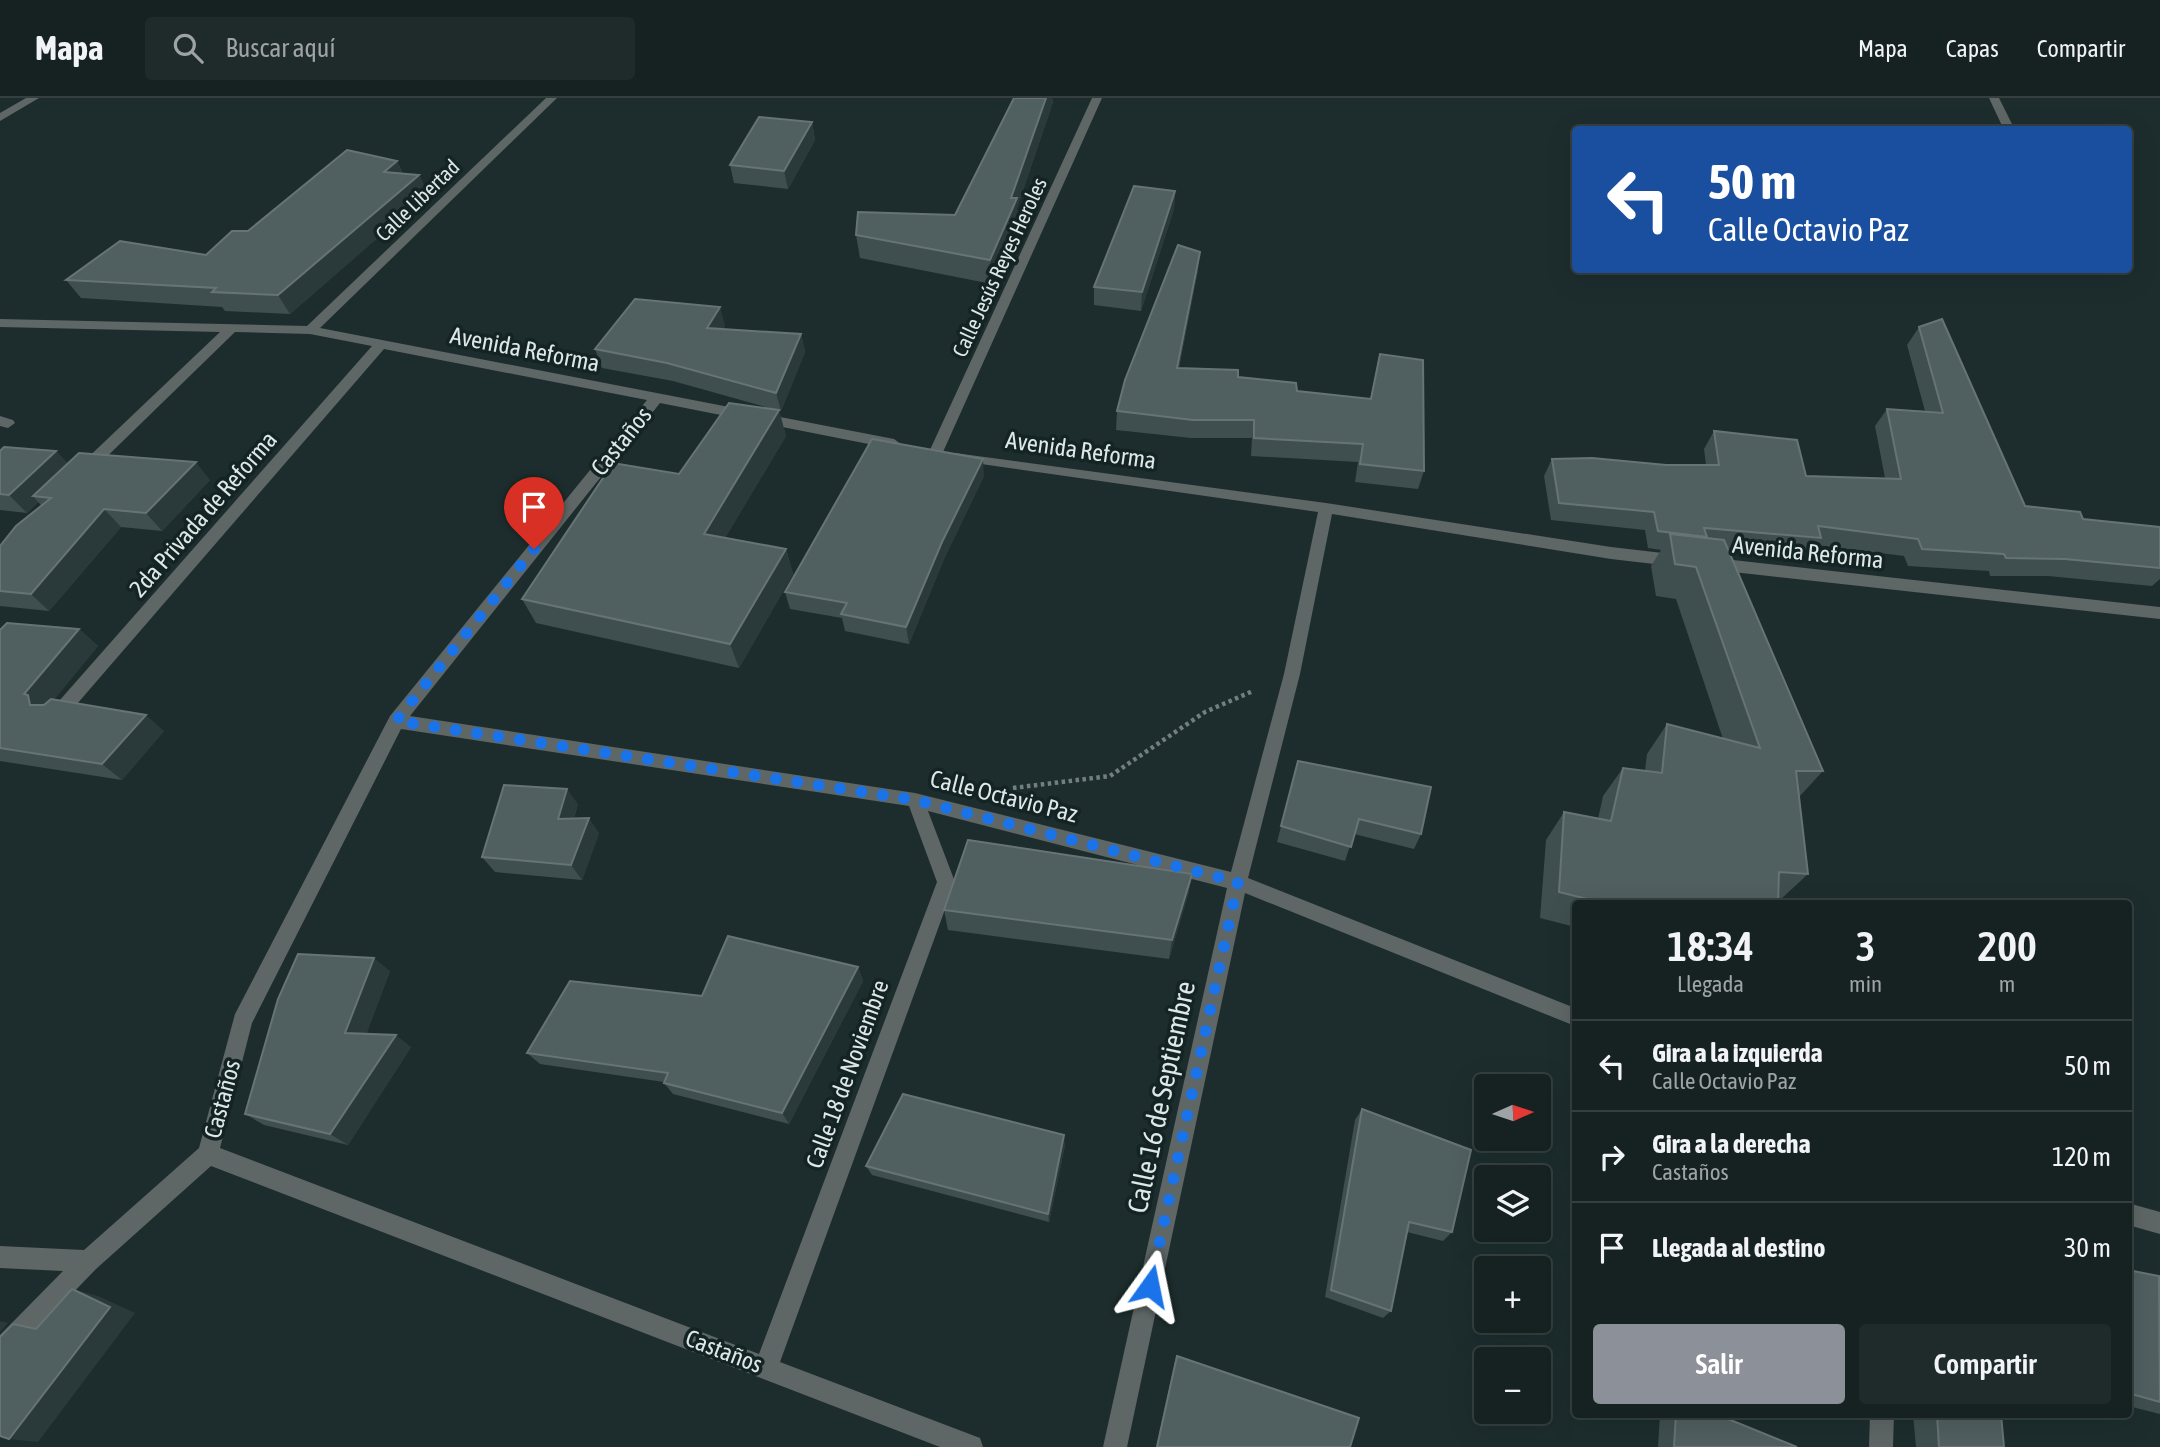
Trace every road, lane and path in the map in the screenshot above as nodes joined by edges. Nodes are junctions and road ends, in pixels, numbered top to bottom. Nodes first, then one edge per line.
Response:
1 (34, 98) edge
2 (552, 98) edge
3 (1097, 98) edge
4 (1994, 98) edge
5 (0, 118) edge
6 (2008, 126) edge
7 (0, 323) edge
8 (232, 328) junction
9 (310, 330) junction
10 (382, 344) junction
11 (656, 398) junction
12 (922, 450) junction
13 (71, 483) edge
14 (1326, 508) junction
15 (2160, 613) edge
16 (1292, 674) junction
17 (58, 714) edge
18 (396, 721) junction
19 (1006, 789) dead end
20 (915, 800) junction
21 (1238, 882) junction
22 (1572, 1016) edge
23 (208, 1154) junction
24 (2132, 1215) edge
25 (2160, 1223) edge
26 (0, 1257) edge
27 (88, 1261) junction
28 (0, 1352) edge
29 (766, 1367) junction
30 (1882, 1418) edge
31 (971, 1447) edge
32 (1115, 1447) edge
33 (1881, 1447) edge

1 - 5 street
2 - 9 street, Calle Libertad
3 - 12 street, Calle Jesús Reyes Heroles
4 - 6 street
7 - 8 street, Avenida Reforma
8 - 9 street, Avenida Reforma
8 - 13 street
9 - 10 street, Avenida Reforma
10 - 11 street, Avenida Reforma
10 - 17 street, 2da Privada de Reforma
11 - 12 street, Avenida Reforma
11 - 18 street, Castaños
12 - 14 street, Avenida Reforma
14 - 15 street, Avenida Reforma
14 - 16 street, Calle 16 de Septiembre
16 - 19 path
16 - 21 street, Calle 16 de Septiembre
18 - 20 street, Calle Octavio Paz
18 - 23 street, Castaños
20 - 21 street, Calle Octavio Paz
20 - 29 street, Calle 18 de Noviembre
21 - 22 street, Calle Octavio Paz
21 - 32 street, Calle 16 de Septiembre
23 - 27 street
23 - 29 street, Castaños
24 - 25 street
26 - 27 street
27 - 28 street
29 - 31 street, Castaños
30 - 33 street

